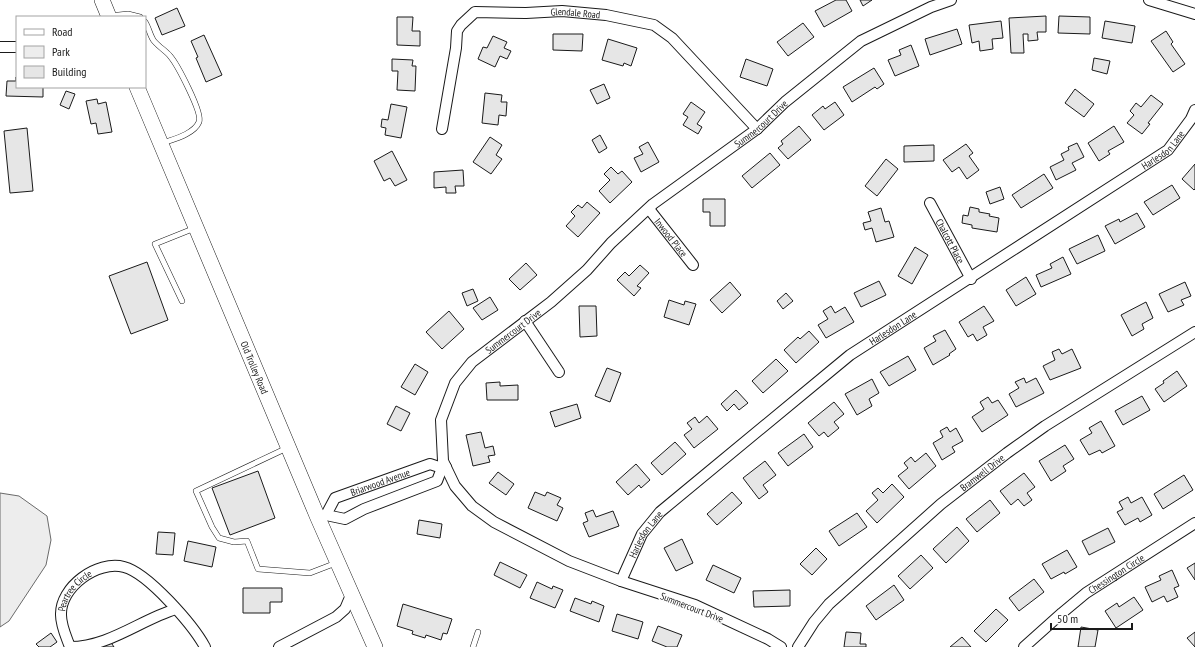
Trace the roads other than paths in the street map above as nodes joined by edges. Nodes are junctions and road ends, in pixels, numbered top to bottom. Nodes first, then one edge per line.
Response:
1 (102, 0) edge
2 (951, 0) edge
3 (1149, 0) edge
4 (1195, 14) edge
5 (108, 16) edge
6 (115, 16) edge
7 (136, 16) edge
8 (146, 24) edge
9 (0, 47) edge
10 (16, 47) edge
11 (137, 88) edge
12 (1195, 110) edge
13 (442, 129) dead end
14 (757, 129) junction
15 (160, 144) junction
16 (930, 204) dead end
17 (649, 209) junction
18 (196, 228) junction
19 (693, 265) dead end
20 (971, 278) junction
21 (182, 301) dead end
22 (525, 321) junction
23 (1195, 332) edge
24 (559, 372) dead end
25 (288, 447) junction
26 (444, 468) junction
27 (322, 517) junction
28 (1195, 523) edge
29 (337, 562) junction
30 (621, 581) junction
31 (351, 595) junction
32 (176, 609) junction
33 (478, 632) dead end
34 (1031, 645) edge
35 (205, 647) edge
36 (279, 647) edge
37 (375, 647) edge
38 (473, 647) edge
39 (781, 647) edge
40 (798, 647) edge

1 - 5 main road
2 - 14 street, Summercourt Drive
3 - 4 street
6 - 7 lane
8 - 15 lane
9 - 10 street
11 - 15 main road, Old Trolley Road
12 - 20 street, Harlesdon Lane
13 - 14 street, Glendale Road
14 - 17 street, Summercourt Drive
15 - 18 main road, Old Trolley Road
16 - 20 street, Chalcott Place
17 - 19 street, Inwood Place
17 - 22 street, Summercourt Drive
18 - 21 lane
18 - 25 main road, Old Trolley Road
20 - 30 street, Harlesdon Lane
22 - 24 street
22 - 26 street, Summercourt Drive
23 - 40 street, Bramwell Drive
25 - 27 main road, Old Trolley Road
25 - 29 lane
26 - 27 street, Briarwood Avenue
26 - 27 street, Briarwood Avenue
26 - 30 street, Summercourt Drive
27 - 29 main road, Old Trolley Road
28 - 34 street, Chessington Circle
29 - 31 main road, Old Trolley Road
30 - 39 street, Summercourt Drive
31 - 36 street
31 - 37 main road, Old Trolley Road
32 - 32 street, Peartree Circle
32 - 35 street, Peartree Circle
33 - 38 lane

